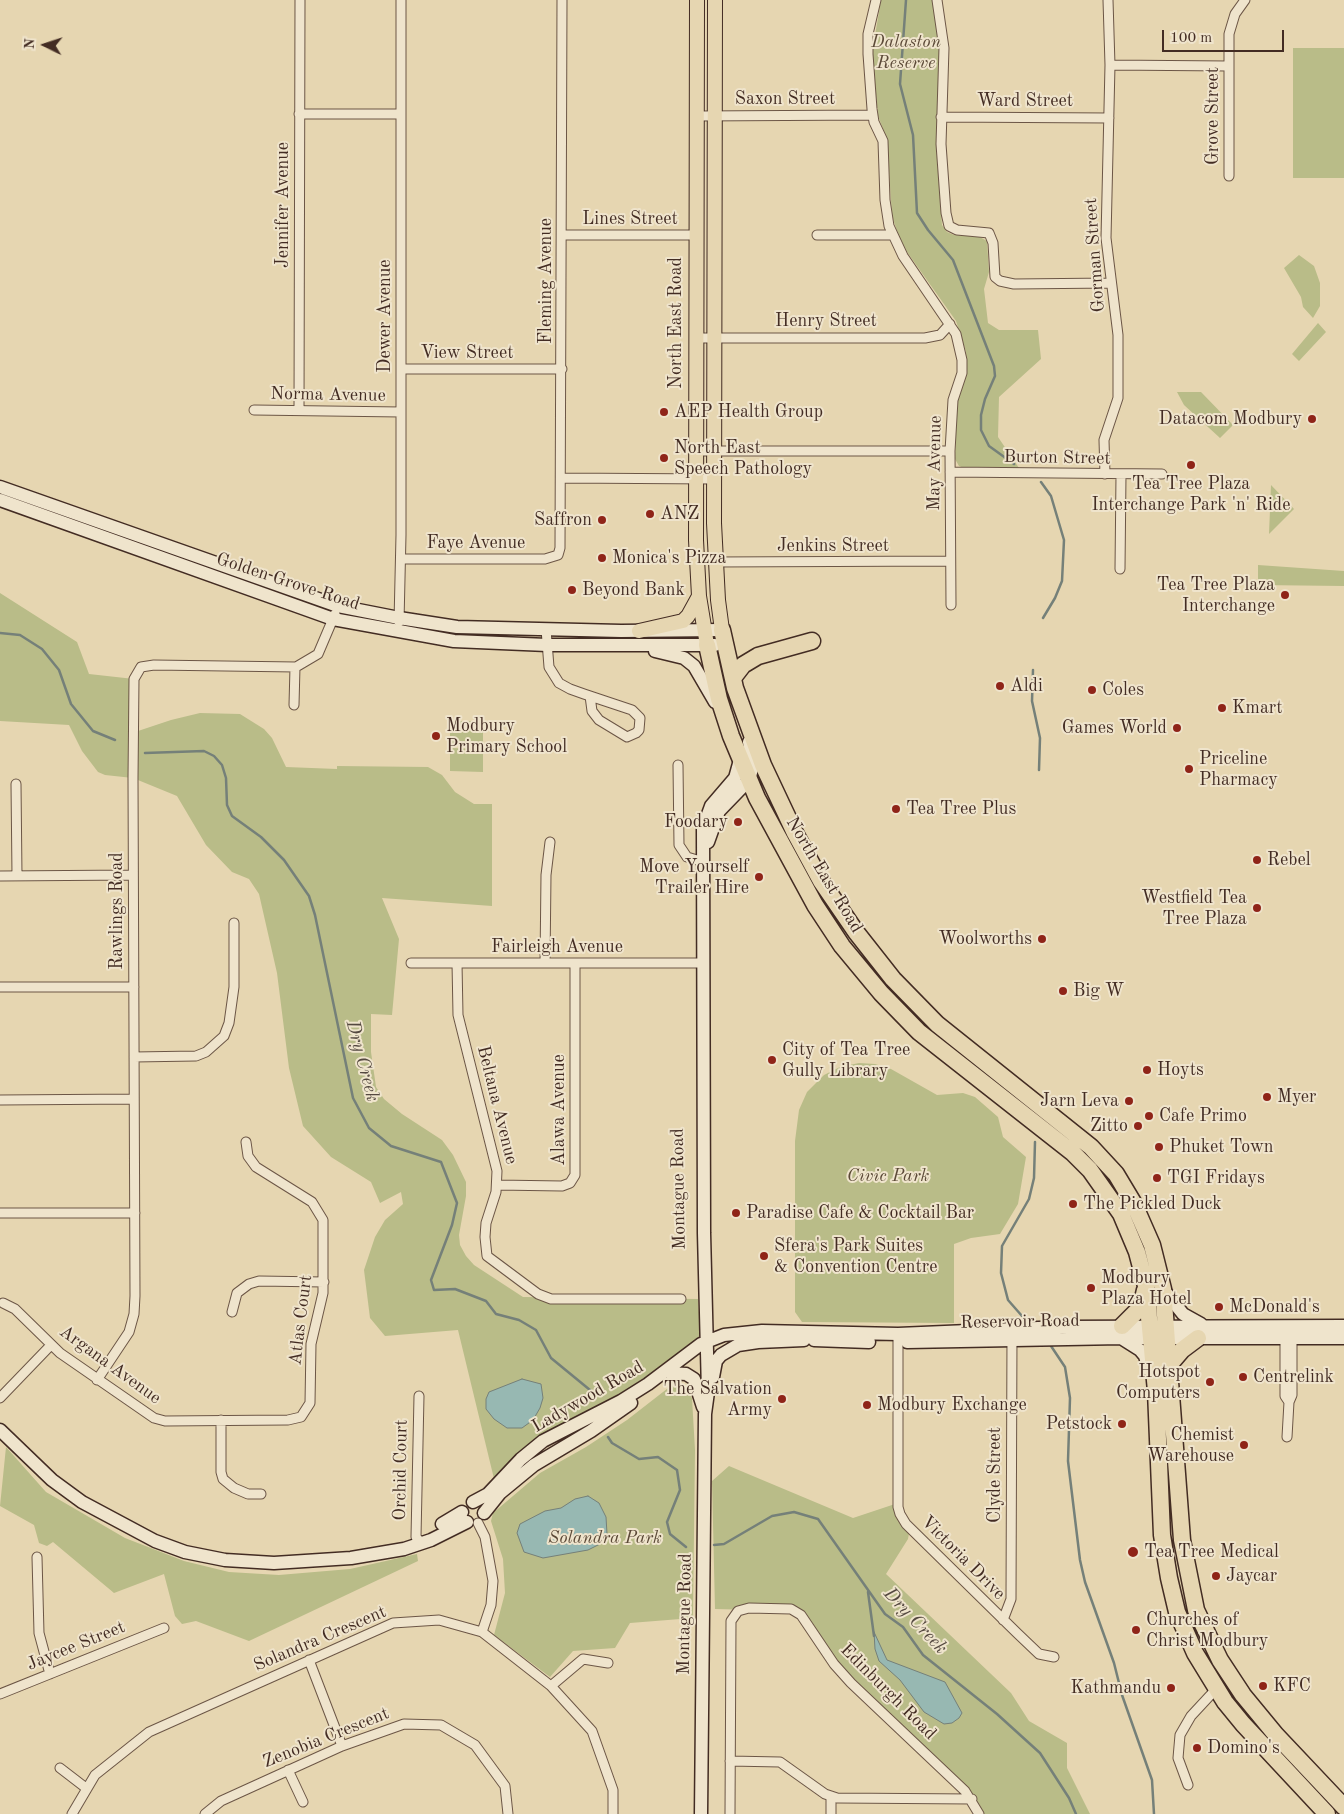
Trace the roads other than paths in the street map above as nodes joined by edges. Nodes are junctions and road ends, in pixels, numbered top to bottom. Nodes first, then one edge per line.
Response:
1 (300, 0) edge
2 (400, 0) edge
3 (562, 0) edge
4 (697, 0) edge
5 (715, 0) edge
6 (876, 0) edge
7 (937, 0) edge
8 (1108, 0) edge
9 (1245, 0) edge
10 (1110, 65) junction
11 (1228, 66) junction
12 (299, 114) junction
13 (402, 114) junction
14 (873, 115) junction
15 (697, 116) junction
16 (715, 116) junction
17 (941, 117) junction
18 (1109, 118) junction
19 (1229, 176) dead end
20 (563, 235) junction
21 (817, 235) dead end
22 (892, 235) junction
23 (697, 236) junction
24 (1111, 283) junction
25 (950, 324) junction
26 (696, 338) junction
27 (716, 338) junction
28 (401, 369) junction
29 (562, 369) junction
30 (254, 410) dead end
31 (299, 410) junction
32 (401, 412) junction
33 (715, 450) junction
34 (696, 451) junction
35 (950, 451) junction
36 (950, 472) junction
37 (1105, 474) junction
38 (1162, 474) dead end
39 (1121, 475) junction
40 (562, 478) junction
41 (696, 479) junction
42 (715, 479) junction
43 (0, 487) edge
44 (0, 500) edge
45 (552, 558) joint
46 (401, 559) junction
47 (950, 561) junction
48 (715, 562) junction
49 (1120, 569) dead end
50 (699, 596) junction
51 (338, 606) junction
52 (951, 606) dead end
53 (399, 618) junction
54 (333, 619) junction
55 (546, 629) junction
56 (639, 631) junction
57 (397, 632) junction
58 (724, 637) junction
59 (705, 638) junction
60 (812, 642) dead end
61 (547, 645) junction
62 (634, 646) junction
63 (295, 667) junction
64 (733, 678) junction
65 (590, 696) junction
66 (294, 705) dead end
67 (743, 714) junction
68 (729, 729) junction
69 (740, 760) junction
70 (678, 765) dead end
71 (749, 780) junction
72 (16, 784) dead end
73 (550, 842) dead end
74 (704, 862) junction
75 (133, 875) junction
76 (0, 876) edge
77 (17, 876) junction
78 (827, 889) junction
79 (811, 898) junction
80 (234, 923) dead end
81 (412, 963) dead end
82 (457, 963) junction
83 (545, 963) junction
84 (575, 963) junction
85 (703, 963) junction
86 (0, 987) edge
87 (134, 987) junction
88 (134, 1057) junction
89 (134, 1099) junction
90 (0, 1100) edge
91 (1033, 1107) junction
92 (246, 1142) dead end
93 (497, 1185) junction
94 (0, 1213) edge
95 (135, 1213) junction
96 (324, 1282) junction
97 (1146, 1286) junction
98 (1163, 1289) junction
99 (681, 1299) dead end
100 (3, 1303) dead end
101 (232, 1312) dead end
102 (1344, 1326) edge
103 (1201, 1331) junction
104 (1122, 1332) junction
105 (1150, 1332) junction
106 (1167, 1332) junction
107 (1012, 1335) junction
108 (898, 1338) junction
109 (1289, 1338) junction
110 (1344, 1338) edge
111 (804, 1340) junction
112 (51, 1344) junction
113 (704, 1347) junction
114 (1170, 1364) junction
115 (670, 1374) junction
116 (97, 1380) junction
117 (1156, 1391) junction
118 (419, 1396) dead end
119 (0, 1398) edge
120 (705, 1414) junction
121 (301, 1417) joint
122 (221, 1420) junction
123 (0, 1430) edge
124 (1287, 1437) dead end
125 (261, 1494) dead end
126 (473, 1517) junction
127 (418, 1540) junction
128 (37, 1557) dead end
129 (1196, 1610) junction
130 (1003, 1620) junction
131 (164, 1628) dead end
132 (482, 1632) junction
133 (1054, 1657) dead end
134 (310, 1660) junction
135 (608, 1663) dead end
136 (1201, 1663) junction
137 (50, 1674) junction
138 (1230, 1677) junction
139 (551, 1686) junction
140 (1217, 1688) junction
141 (0, 1694) edge
142 (342, 1746) junction
143 (730, 1760) junction
144 (60, 1768) dead end
145 (288, 1770) junction
146 (1188, 1786) dead end
147 (86, 1788) junction
148 (831, 1796) junction
149 (972, 1799) junction
150 (302, 1802) dead end
151 (1344, 1807) edge
152 (72, 1814) edge
153 (205, 1814) edge
154 (508, 1814) edge
155 (613, 1814) edge
156 (701, 1814) edge
157 (730, 1814) edge
158 (830, 1814) edge
159 (979, 1814) edge
160 (1327, 1814) edge

1 - 12 street, Jennifer Avenue
2 - 13 street, Dewer Avenue
3 - 20 street, Fleming Avenue
4 - 15 main road, North East Road
5 - 16 main road, North East Road
6 - 14 street, May Avenue
7 - 17 street
8 - 10 street, Gorman Street
9 - 11 street, Grove Street
10 - 11 street
10 - 18 street, Gorman Street
11 - 19 street, Grove Street
12 - 13 street
12 - 31 street, Jennifer Avenue
13 - 28 street, Dewer Avenue
14 - 16 street, Saxon Street
14 - 22 street, May Avenue
15 - 16 street, Saxon Street
15 - 23 main road, North East Road
16 - 27 main road, North East Road
17 - 18 street, Ward Street
17 - 24 street
18 - 24 street, Gorman Street
20 - 23 street, Lines Street
20 - 29 street, Fleming Avenue
21 - 22 street
22 - 25 street, May Avenue
23 - 26 main road, North East Road
24 - 37 street, Gorman Street
25 - 27 street, Henry Street
25 - 35 street, May Avenue
26 - 27 street, Henry Street
26 - 34 main road, North East Road
27 - 33 main road, North East Road
28 - 29 street, View Street
28 - 32 street, Dewer Avenue
29 - 40 street, Fleming Avenue
30 - 31 street, Norma Avenue
31 - 32 street, Norma Avenue
32 - 46 street, Dewer Avenue
33 - 34 street
33 - 35 street
33 - 42 main road, North East Road
34 - 41 main road, North East Road
35 - 36 street, May Avenue
36 - 37 street, Burton Street
36 - 47 street, May Avenue
37 - 39 street, Burton Street
38 - 39 street, Burton Street
39 - 49 street
40 - 41 street
40 - 45 street, Fleming Avenue
41 - 42 street
41 - 50 main road, North East Road
42 - 48 main road, North East Road
43 - 51 main road, Golden Grove Road
44 - 54 main road, Golden Grove Road
45 - 46 street, Faye Avenue
46 - 53 street, Dewer Avenue
47 - 48 street, Jenkins Street
47 - 52 street, May Avenue
48 - 58 main road, North East Road
50 - 56 main road
50 - 59 main road, North East Road
51 - 53 main road, Golden Grove Road
51 - 54 street
53 - 55 main road, Golden Grove Road
53 - 57 street, Dewer Avenue
54 - 57 main road, Golden Grove Road
54 - 63 street
55 - 56 main road, Golden Grove Road
55 - 61 street
56 - 59 main road, Golden Grove Road
57 - 61 main road, Golden Grove Road
58 - 59 main road, Golden Grove Road
58 - 64 highway, North East Road
59 - 62 main road, Golden Grove Road
59 - 68 highway, North East Road
60 - 64 highway
61 - 62 main road, Golden Grove Road
61 - 65 street
62 - 68 main road
63 - 66 street
63 - 75 street, Rawlings Road
64 - 67 highway, North East Road
65 - 65 street
67 - 71 main road
67 - 78 highway, North East Road
68 - 69 highway, North East Road
69 - 71 highway, North East Road
69 - 74 main road, Montague Road
70 - 74 street
71 - 74 main road, Montague Road
71 - 79 highway, North East Road
72 - 77 street
73 - 83 street
74 - 85 main road, Montague Road
75 - 77 street
75 - 87 street, Rawlings Road
76 - 77 street
78 - 79 highway
78 - 91 highway, North East Road
79 - 91 highway, North East Road
80 - 88 street
81 - 82 street, Fairleigh Avenue
82 - 83 street, Fairleigh Avenue
82 - 93 street, Beltana Avenue
83 - 84 street, Fairleigh Avenue
84 - 85 street, Fairleigh Avenue
84 - 93 street, Alawa Avenue
85 - 113 main road, Montague Road
86 - 87 street
87 - 88 street, Rawlings Road
88 - 89 street, Rawlings Road
89 - 90 street
89 - 95 street, Rawlings Road
91 - 97 highway, North East Road
91 - 98 highway, North East Road
92 - 96 street, Atlas Court
93 - 99 street, Beltana Avenue
94 - 95 street
95 - 116 street, Rawlings Road
96 - 101 street
96 - 121 street, Atlas Court
97 - 104 highway
97 - 105 highway, North East Road
98 - 103 main road
98 - 106 highway, North East Road
100 - 112 street, Argana Avenue
102 - 103 main road, Reservoir Road
103 - 106 main road, Reservoir Road
103 - 109 main road, Reservoir Road
103 - 114 highway
104 - 105 main road, Reservoir Road
104 - 107 main road, Reservoir Road
104 - 117 main road
105 - 106 main road, Reservoir Road
105 - 117 highway, North East Road
106 - 114 highway, North East Road
107 - 108 main road, Reservoir Road
107 - 130 street, Clyde Street
108 - 111 main road, Reservoir Road
108 - 113 main road, Reservoir Road
108 - 130 street, Victoria Drive
109 - 110 main road, Reservoir Road
109 - 124 street
111 - 113 main road, Reservoir Road
111 - 120 main road
112 - 116 street, Argana Avenue
112 - 119 street
113 - 115 main road, Ladywood Road
113 - 120 main road, Montague Road
113 - 126 main road, Ladywood Road
114 - 129 highway, North East Road
115 - 120 main road
115 - 126 main road, Ladywood Road
116 - 122 street, Argana Avenue
117 - 136 highway, North East Road
118 - 127 street, Orchid Court
120 - 156 main road, Montague Road
121 - 122 street, Argana Avenue
122 - 125 street
123 - 127 main road, Ladywood Road
126 - 127 main road, Ladywood Road
126 - 132 street
128 - 137 street
129 - 136 highway
129 - 138 highway, North East Road
130 - 133 street, Victoria Drive
131 - 137 street, Jaycee Street
132 - 134 street, Solandra Crescent
132 - 139 street, Solandra Crescent
134 - 142 street
134 - 147 street, Solandra Crescent
135 - 139 street
136 - 140 highway, North East Road
137 - 141 street, Jaycee Street
138 - 140 highway
138 - 151 highway, North East Road
139 - 155 street, Solandra Crescent
140 - 146 street
140 - 160 highway, North East Road
142 - 145 street, Zenobia Crescent
142 - 154 street, Zenobia Crescent
143 - 148 street
143 - 149 street, Edinburgh Road
143 - 157 street
144 - 147 street
145 - 150 street
145 - 153 street, Zenobia Crescent
147 - 152 street, Solandra Crescent
148 - 149 street
148 - 158 street
149 - 159 street, Edinburgh Road

